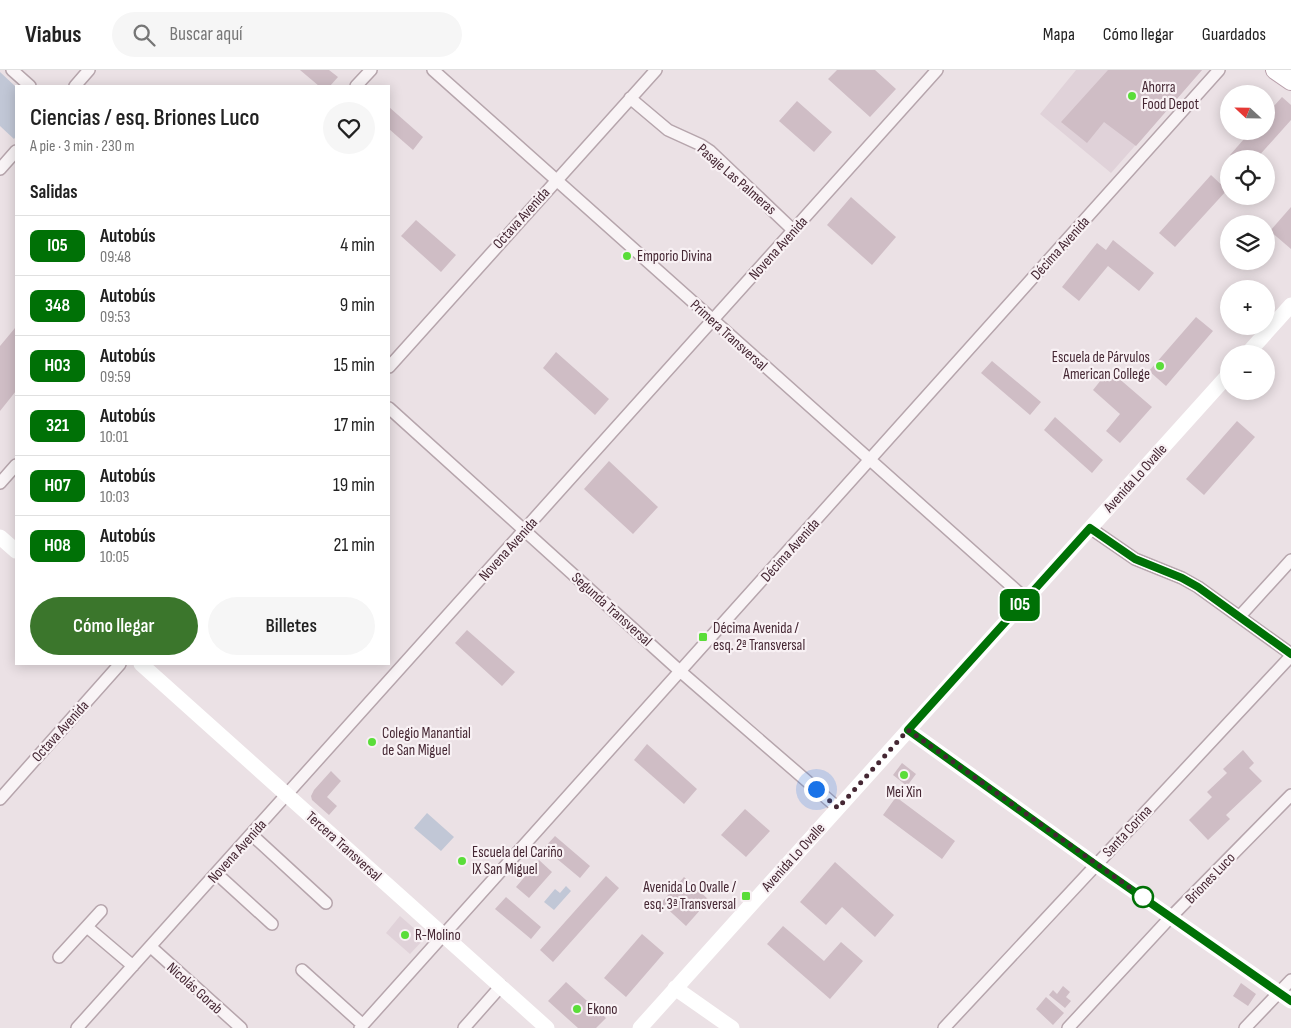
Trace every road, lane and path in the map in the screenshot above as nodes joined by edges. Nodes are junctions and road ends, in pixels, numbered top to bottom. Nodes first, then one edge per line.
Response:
1 (12, 70) edge
2 (89, 70) edge
3 (371, 70) edge
4 (433, 70) edge
5 (656, 70) edge
6 (937, 70) edge
7 (1220, 70) edge
8 (1275, 70) edge
9 (1291, 81) edge
10 (29, 85) edge
11 (76, 85) edge
12 (357, 85) edge
13 (630, 98) junction
14 (15, 152) edge
15 (0, 170) edge
16 (556, 180) junction
17 (794, 230) junction
18 (1291, 305) edge
19 (713, 320) junction
20 (1255, 345) edge
21 (390, 366) edge
22 (1220, 384) edge
23 (390, 409) edge
24 (870, 460) junction
25 (15, 466) edge
26 (0, 483) edge
27 (1090, 528) junction
28 (525, 530) junction
29 (0, 537) edge
30 (15, 551) edge
31 (1291, 560) edge
32 (1026, 599) junction
33 (1240, 616) junction
34 (1291, 655) edge
35 (119, 665) edge
36 (142, 665) edge
37 (681, 672) junction
38 (908, 730) junction
39 (1291, 794) edge
40 (288, 795) junction
41 (0, 799) edge
42 (838, 808) junction
43 (252, 835) junction
44 (1096, 865) junction
45 (217, 874) junction
46 (326, 903) dead end
47 (101, 911) dead end
48 (1171, 917) junction
49 (272, 924) dead end
50 (87, 927) junction
51 (444, 934) junction
52 (151, 947) junction
53 (60, 957) dead end
54 (133, 966) junction
55 (302, 970) dead end
56 (1291, 980) edge
57 (501, 986) junction
58 (675, 988) junction
59 (1285, 996) edge
60 (361, 1026) edge
61 (77, 1028) edge
62 (241, 1028) edge
63 (464, 1028) edge
64 (547, 1028) edge
65 (640, 1028) edge
66 (732, 1028) edge
67 (944, 1028) edge
68 (1068, 1028) edge
69 (1245, 1028) edge

1 - 10 street
2 - 11 street
3 - 12 street
4 - 16 street, Primera Transversal
5 - 13 street, Octava Avenida
6 - 17 street, Novena Avenida
7 - 24 street, Décima Avenida
8 - 9 main road
13 - 16 street, Octava Avenida
13 - 17 street, Pasaje Las Palmeras
14 - 15 street
16 - 19 street, Primera Transversal
16 - 21 street, Octava Avenida
17 - 19 street, Novena Avenida
18 - 20 street
19 - 24 street, Primera Transversal
19 - 28 street, Novena Avenida
22 - 27 street, Avenida Lo Ovalle
23 - 28 street, Segunda Transversal
24 - 32 street, Primera Transversal
24 - 37 street, Décima Avenida
25 - 26 street
27 - 32 street, Avenida Lo Ovalle
27 - 33 street
28 - 37 street, Segunda Transversal
28 - 40 street, Novena Avenida
29 - 30 street
31 - 33 street
32 - 38 street, Avenida Lo Ovalle
33 - 34 street
34 - 44 street, Santa Corina
35 - 41 street, Octava Avenida
36 - 40 street, Tercera Transversal
37 - 42 street, Segunda Transversal
37 - 51 street, Décima Avenida
38 - 42 street, Avenida Lo Ovalle
38 - 44 street
39 - 48 street, Briones Luco
40 - 43 street, Novena Avenida
40 - 51 street, Tercera Transversal
42 - 58 street, Avenida Lo Ovalle
43 - 45 street, Novena Avenida
43 - 46 street
44 - 48 street
44 - 67 street, Santa Corina
45 - 49 street
45 - 52 street, Novena Avenida
47 - 50 street
48 - 59 street
48 - 68 street, Briones Luco
50 - 53 street
50 - 54 street
51 - 57 street, Tercera Transversal
51 - 60 street, Décima Avenida
52 - 54 street, Novena Avenida
52 - 62 street, Nicolás Gorab
54 - 61 street, Novena Avenida
55 - 60 street
56 - 59 street
57 - 63 street
57 - 64 street, Tercera Transversal
58 - 65 street, Avenida Lo Ovalle
58 - 66 street
59 - 69 street

